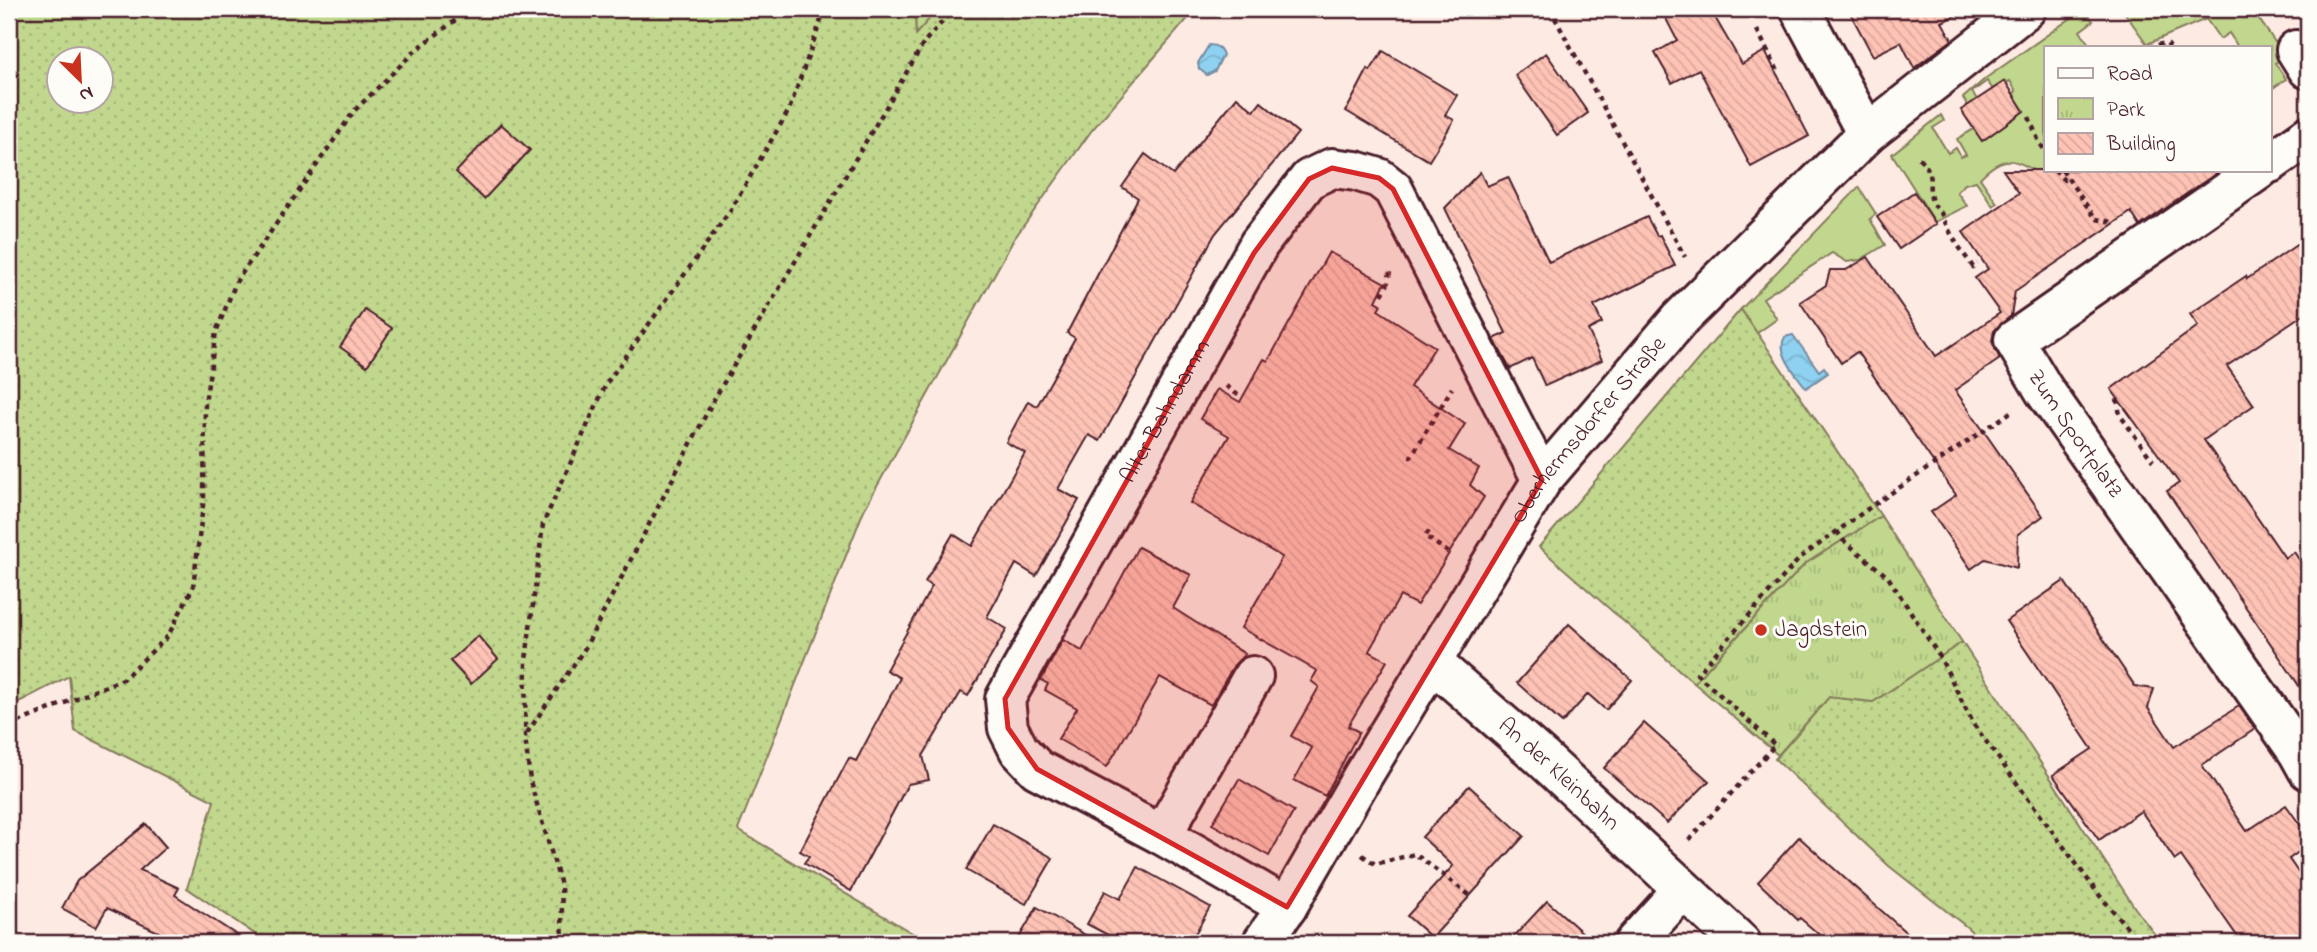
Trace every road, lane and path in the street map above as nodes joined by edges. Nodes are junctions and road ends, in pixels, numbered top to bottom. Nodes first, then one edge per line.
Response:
1 (470, 9) edge
2 (825, 9) edge
3 (954, 9) edge
4 (1550, 9) edge
5 (1800, 9) edge
6 (2026, 9) edge
7 (1757, 30) dead end
8 (2152, 46) edge
9 (2168, 46) edge
10 (1775, 71) dead end
11 (2029, 117) dead end
12 (1867, 134) junction
13 (2308, 136) edge
14 (2044, 149) edge
15 (1919, 158) dead end
16 (2272, 162) edge
17 (2056, 172) edge
18 (2063, 172) edge
19 (2256, 172) edge
20 (2068, 179) junction
21 (2149, 246) junction
22 (1977, 264) dead end
23 (1705, 294) junction
24 (1454, 384) dead end
25 (1226, 386) dead end
26 (2044, 390) junction
27 (1238, 394) dead end
28 (2117, 399) dead end
29 (1409, 457) dead end
30 (2153, 461) dead end
31 (1542, 480) junction
32 (1837, 531) junction
33 (1433, 663) junction
34 (1253, 676) dead end
35 (9, 726) edge
36 (525, 736) junction
37 (2308, 770) edge
38 (1162, 835) junction
39 (1353, 848) dead end
40 (1672, 880) junction
41 (1472, 897) dead end
42 (1287, 907) junction
43 (563, 943) edge
44 (1262, 943) edge
45 (1634, 943) edge
46 (1741, 943) edge
47 (2141, 943) edge

1 - 35 path
2 - 36 path
3 - 36 path
4 - 23 path
5 - 12 street
6 - 12 street, Oberhermsdorfer Straße
7 - 10 path
8 - 9 path
11 - 14 path
12 - 23 street, Oberhermsdorfer Straße
13 - 16 street
15 - 22 path
17 - 20 path
18 - 20 path
19 - 21 street, Zum Sportplatz
20 - 21 path
21 - 26 street, Zum Sportplatz
23 - 31 street, Oberhermsdorfer Straße
24 - 29 path
25 - 27 path
26 - 32 path
26 - 37 street, Zum Sportplatz
28 - 30 path
31 - 33 street, Oberhermsdorfer Straße
31 - 38 street, Alter Bahndamm
32 - 40 path
32 - 47 path
33 - 40 street, An der Kleinbahn
33 - 42 street, Oberhermsdorfer Straße
34 - 38 street
36 - 43 path
38 - 42 street, Alter Bahndamm
39 - 41 path
40 - 45 street
40 - 46 street, An der Kleinbahn
42 - 44 street, Oberhermsdorfer Straße

